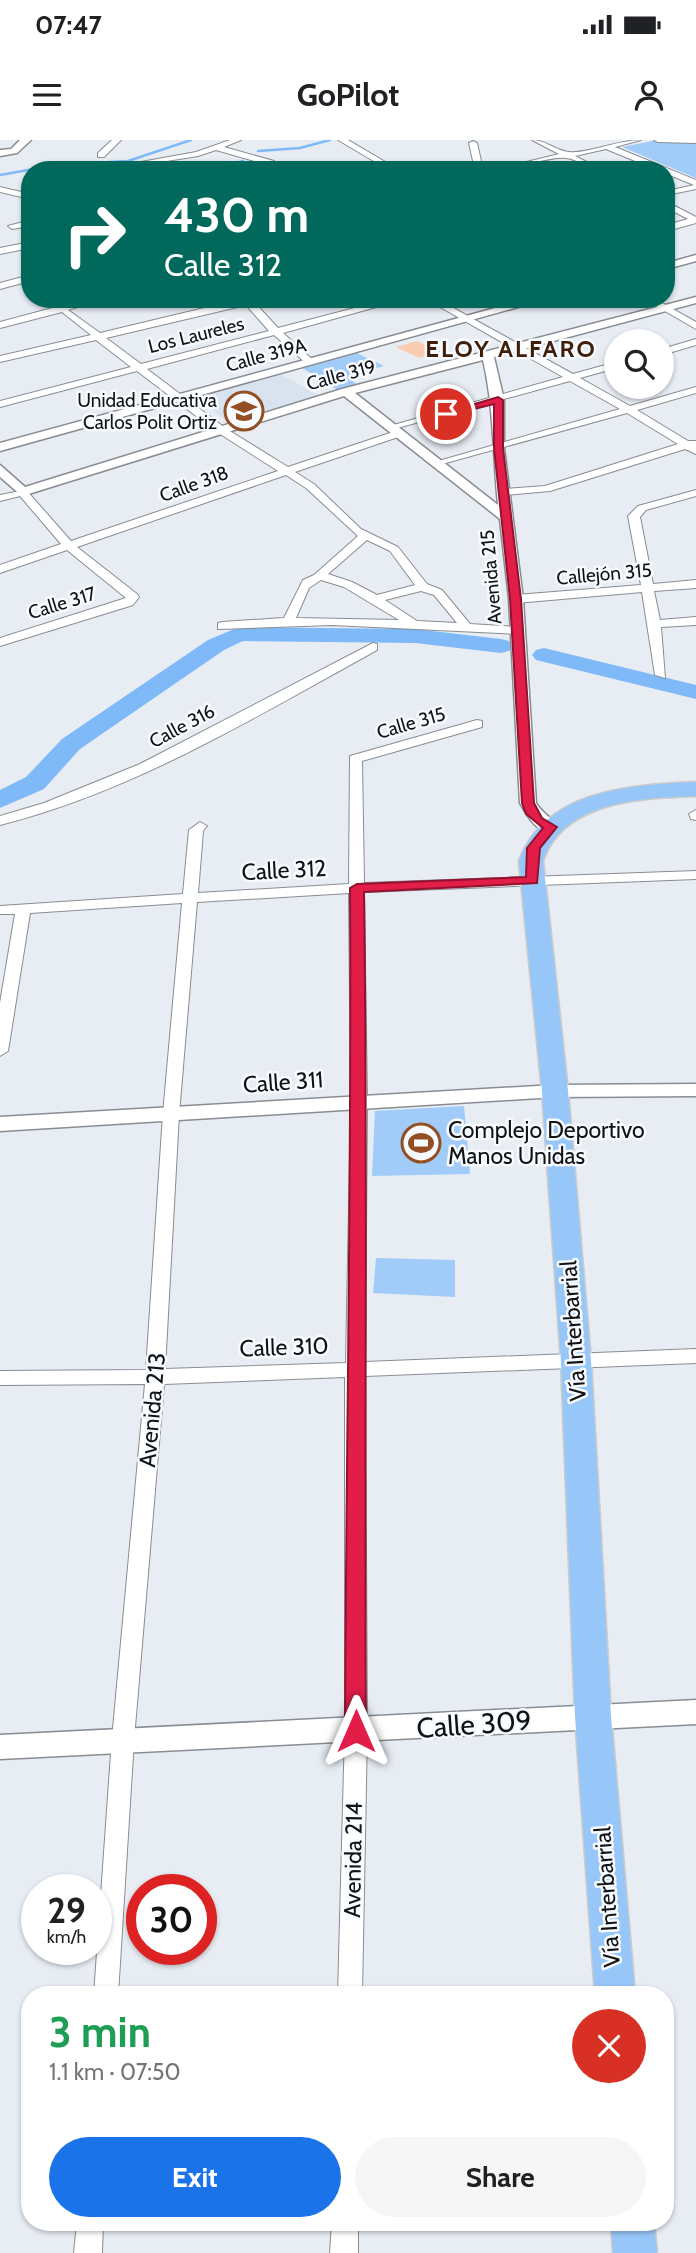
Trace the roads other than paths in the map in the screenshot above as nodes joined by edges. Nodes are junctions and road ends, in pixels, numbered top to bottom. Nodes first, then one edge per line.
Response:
1 (16, 140) edge
2 (26, 140) edge
3 (117, 140) edge
4 (237, 140) edge
5 (342, 140) edge
6 (537, 140) edge
7 (637, 140) edge
8 (658, 140) edge
9 (696, 141) edge
10 (473, 144) dead end
11 (606, 145) junction
12 (218, 148) junction
13 (1, 153) edge
14 (102, 155) dead end
15 (568, 155) junction
16 (149, 161) edge
17 (267, 161) edge
18 (379, 161) edge
19 (478, 161) edge
20 (540, 161) edge
21 (580, 161) edge
22 (646, 161) edge
23 (675, 174) edge
24 (696, 185) edge
25 (0, 190) edge
26 (675, 191) edge
27 (21, 195) edge
28 (675, 209) edge
29 (696, 220) edge
30 (21, 224) edge
31 (12, 226) dead end
32 (675, 226) edge
33 (21, 247) edge
34 (0, 251) edge
35 (696, 258) edge
36 (675, 265) edge
37 (21, 280) edge
38 (0, 286) edge
39 (696, 300) edge
40 (675, 306) edge
41 (64, 308) edge
42 (219, 308) edge
43 (254, 308) edge
44 (367, 308) edge
45 (446, 308) edge
46 (507, 308) edge
47 (668, 308) edge
48 (665, 309) junction
49 (66, 312) dead end
50 (465, 319) junction
51 (0, 325) edge
52 (696, 326) edge
53 (276, 332) junction
54 (100, 337) junction
55 (696, 342) edge
56 (674, 348) edge
57 (519, 349) junction
58 (488, 357) junction
59 (0, 359) edge
60 (310, 362) junction
61 (141, 367) junction
62 (604, 368) edge
63 (571, 378) junction
64 (696, 390) edge
65 (346, 392) junction
66 (178, 397) junction
67 (498, 400) junction
68 (0, 404) edge
69 (628, 409) junction
70 (221, 430) junction
71 (397, 430) junction
72 (693, 446) edge
73 (0, 447) edge
74 (498, 448) junction
75 (439, 464) junction
76 (0, 469) edge
77 (284, 471) junction
78 (22, 492) junction
79 (504, 492) junction
80 (696, 493) edge
81 (0, 498) edge
82 (508, 519) junction
83 (365, 536) junction
84 (70, 547) junction
85 (0, 569) edge
86 (320, 576) junction
87 (696, 584) edge
88 (422, 586) junction
89 (646, 589) junction
90 (376, 599) junction
91 (516, 599) junction
92 (696, 621) edge
93 (288, 622) junction
94 (656, 624) junction
95 (414, 625) junction
96 (222, 626) dead end
97 (467, 628) junction
98 (517, 631) junction
99 (0, 642) edge
100 (373, 647) dead end
101 (661, 675) dead end
102 (477, 724) dead end
103 (355, 759) joint
104 (696, 789) edge
105 (0, 821) edge
106 (200, 825) dead end
107 (550, 827) junction
108 (696, 875) edge
109 (532, 880) junction
110 (357, 888) junction
111 (190, 898) junction
112 (0, 910) edge
113 (23, 910) junction
114 (0, 1051) edge
115 (696, 1090) edge
116 (555, 1091) junction
117 (359, 1102) junction
118 (171, 1114) junction
119 (0, 1124) edge
120 (696, 1356) edge
121 (576, 1361) junction
122 (355, 1368) junction
123 (155, 1377) junction
124 (0, 1378) edge
125 (696, 1712) edge
126 (593, 1717) junction
127 (356, 1731) junction
128 (123, 1739) junction
129 (0, 1747) edge
130 (107, 1986) edge
131 (350, 1986) edge
132 (614, 1986) edge
133 (89, 2231) edge
134 (345, 2231) edge
135 (633, 2231) edge
136 (88, 2253) edge
137 (345, 2253) edge
138 (635, 2253) edge

1 - 13 street
2 - 13 street
3 - 14 street
4 - 12 street
5 - 18 street
6 - 15 street
7 - 11 street
8 - 9 street
10 - 19 street
11 - 15 street
11 - 22 street
12 - 16 street
12 - 17 street
15 - 20 street
15 - 21 street
23 - 24 street
24 - 26 street
25 - 27 street
28 - 29 street
29 - 32 street
30 - 31 street
33 - 34 street
35 - 36 street
37 - 38 street
39 - 40 street, Calle 319
41 - 51 street
42 - 54 street
43 - 53 street
44 - 53 street, Los Laureles
45 - 50 street
46 - 50 street, Calle 319A
47 - 48 street, Calle 319
48 - 52 street
48 - 57 street, Calle 319
49 - 54 street
50 - 57 street
50 - 60 street, Calle 319A
53 - 60 street
53 - 61 street, Los Laureles
54 - 59 street
54 - 61 street
55 - 56 street
57 - 58 street, Calle 319
57 - 63 street
58 - 65 street, Calle 319
58 - 67 street
60 - 66 street, Calle 319A
61 - 66 street
61 - 68 street, Los Laureles
62 - 63 street, Calle 318
63 - 67 street, Calle 318
63 - 69 street
64 - 69 street
65 - 70 street, Calle 319
65 - 71 street, Avenida 215
66 - 70 street
66 - 73 street, Calle 319A
67 - 71 street, Calle 318
67 - 74 street
69 - 72 street
69 - 74 street
70 - 77 street
70 - 78 street, Calle 319
71 - 75 street, Avenida 215
71 - 77 street, Calle 318
72 - 79 street
74 - 75 street
74 - 79 street
75 - 82 street, Avenida 215
76 - 78 street
77 - 83 street
77 - 84 street, Calle 318
78 - 81 street, Calle 319
78 - 84 street
79 - 82 street
80 - 89 street
82 - 91 street, Avenida 215
83 - 86 street
83 - 88 street
84 - 85 street, Calle 318
84 - 99 street, Calle 317
86 - 90 street
86 - 93 street
87 - 89 street, Callejón 315
88 - 90 street
88 - 97 street
89 - 91 street, Callejón 315
89 - 94 street
90 - 95 street
91 - 98 street, Avenida 215
92 - 94 street
93 - 95 street
93 - 96 street
94 - 101 street
95 - 97 street
97 - 98 street
98 - 107 street, Avenida 215
100 - 105 street, Calle 316
102 - 103 street, Calle 315
103 - 110 street, Avenida 214
104 - 107 main road
106 - 111 street, Avenida 213
107 - 109 main road, Vía Interbarrial
108 - 109 street, Calle 312
109 - 110 street, Calle 312
109 - 116 main road, Vía Interbarrial
110 - 111 street, Calle 312
110 - 117 street, Avenida 214
111 - 113 street, Calle 312
111 - 118 street, Avenida 213
112 - 113 street, Calle 312
113 - 114 street
115 - 116 street, Calle 311
116 - 117 street, Calle 311
116 - 121 main road, Vía Interbarrial
117 - 118 street, Calle 311
117 - 122 street, Avenida 214
118 - 119 street, Calle 311
118 - 123 street, Avenida 213
120 - 121 street, Calle 310
121 - 122 street, Calle 310
121 - 126 main road, Vía Interbarrial
122 - 123 street, Calle 310
122 - 127 street, Avenida 214
123 - 124 street, Calle 310
123 - 128 street, Avenida 213
125 - 126 street, Calle 309
126 - 127 street, Calle 309
126 - 132 main road, Vía Interbarrial
127 - 128 street, Calle 309
127 - 131 street, Avenida 214
128 - 129 street, Calle 309
128 - 130 street, Avenida 213
133 - 136 street
134 - 137 street
135 - 138 main road

